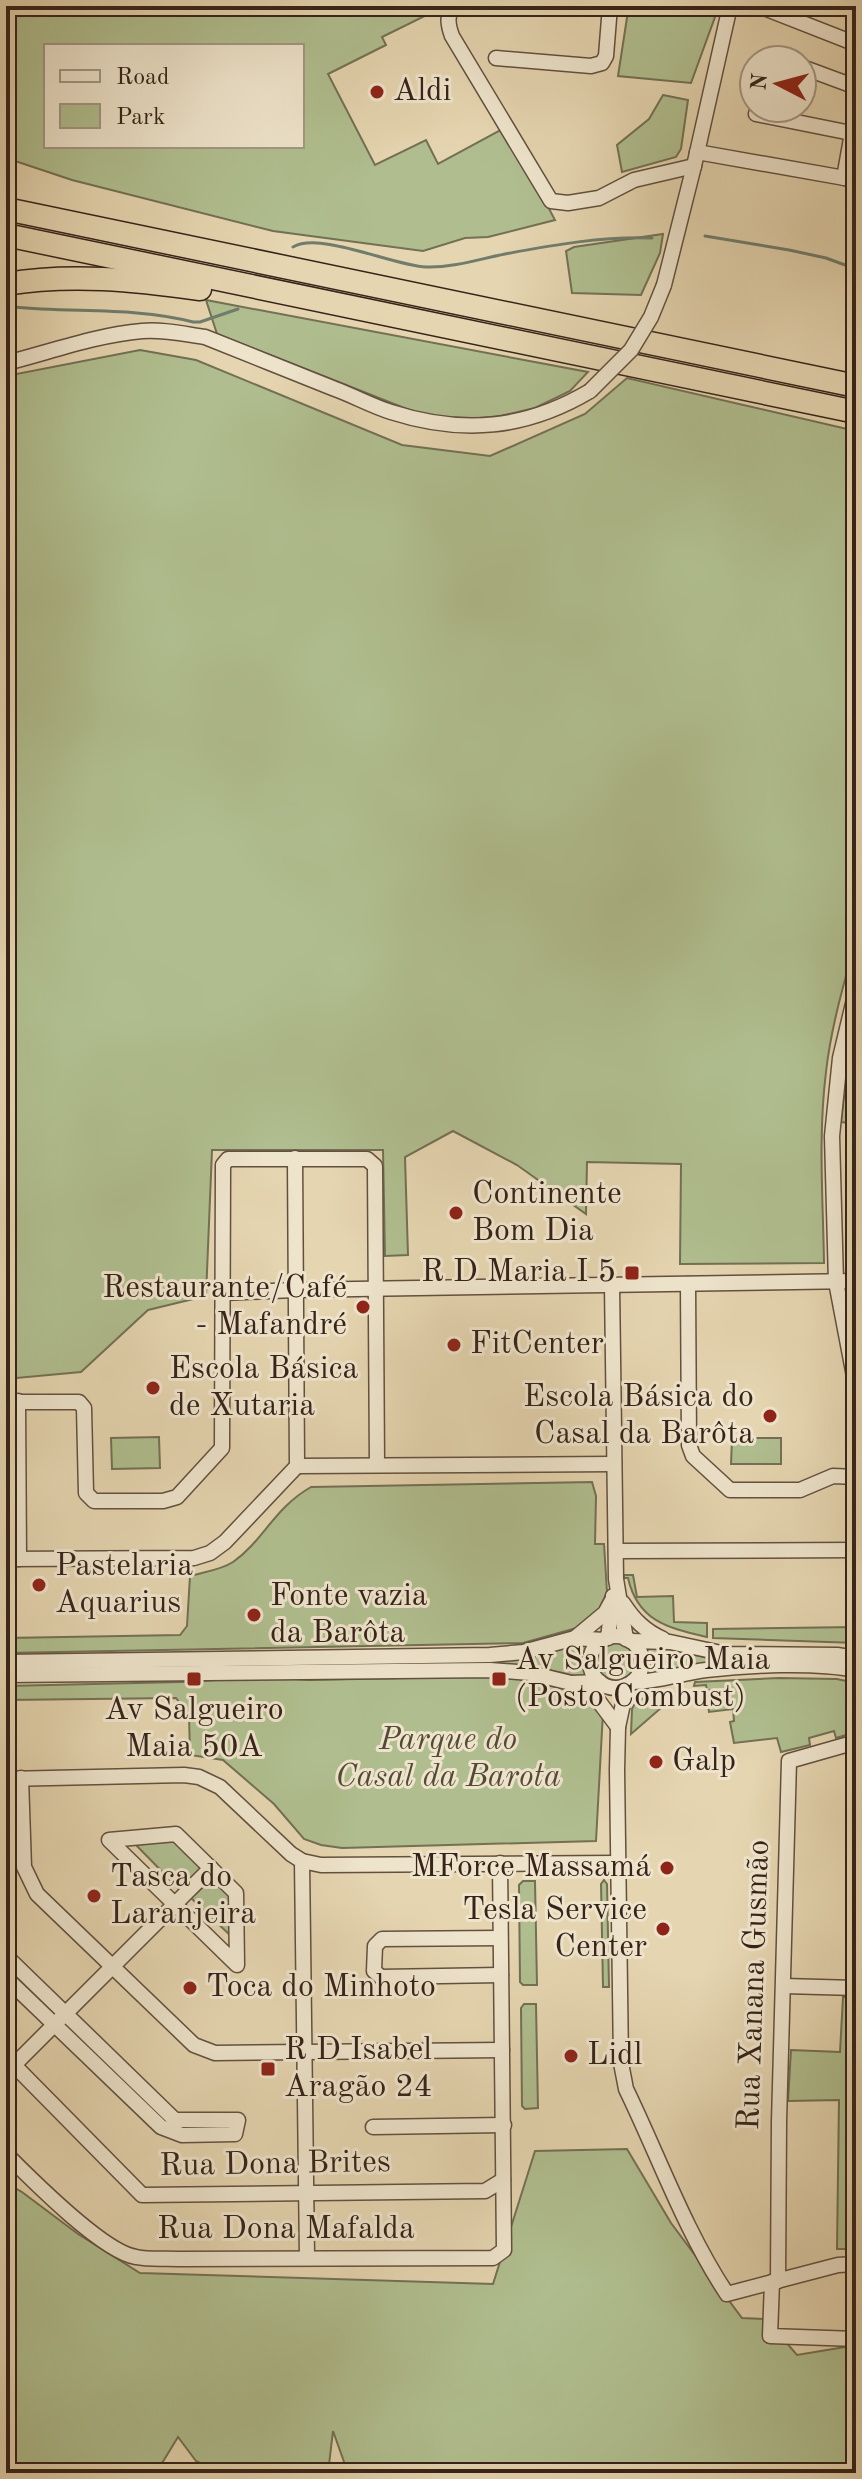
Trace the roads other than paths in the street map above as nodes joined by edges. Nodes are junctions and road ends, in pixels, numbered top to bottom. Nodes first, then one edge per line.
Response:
1 (454, 6) edge
2 (610, 6) edge
3 (730, 6) edge
4 (759, 6) edge
5 (856, 44) edge
6 (496, 58) dead end
7 (818, 73) edge
8 (856, 87) edge
9 (808, 124) edge
10 (854, 133) edge
11 (695, 159) junction
12 (850, 179) edge
13 (6, 198) edge
14 (6, 209) edge
15 (64, 221) junction
16 (6, 235) edge
17 (6, 284) edge
18 (355, 308) junction
19 (6, 363) edge
20 (856, 386) edge
21 (856, 412) edge
22 (856, 991) edge
23 (295, 1158) junction
24 (856, 1281) edge
25 (836, 1282) junction
26 (688, 1284) junction
27 (612, 1285) junction
28 (374, 1289) junction
29 (295, 1290) junction
30 (222, 1293) junction
31 (856, 1387) edge
32 (12, 1402) edge
33 (614, 1464) junction
34 (377, 1465) junction
35 (297, 1466) junction
36 (856, 1477) edge
37 (856, 1550) edge
38 (616, 1551) junction
39 (12, 1559) edge
40 (616, 1579) junction
41 (613, 1598) junction
42 (575, 1638) junction
43 (606, 1639) junction
44 (628, 1640) junction
45 (670, 1642) junction
46 (856, 1658) edge
47 (6, 1662) edge
48 (856, 1670) edge
49 (6, 1675) edge
50 (571, 1683) junction
51 (602, 1684) junction
52 (630, 1684) junction
53 (618, 1727) junction
54 (856, 1742) edge
55 (14, 1778) edge
56 (302, 1861) junction
57 (500, 1863) junction
58 (618, 1863) junction
59 (211, 1868) junction
60 (176, 1904) junction
61 (500, 1938) junction
62 (6, 1956) edge
63 (113, 1966) junction
64 (501, 1975) junction
65 (6, 1978) edge
66 (784, 1986) junction
67 (856, 1988) edge
68 (66, 2014) junction
69 (54, 2025) junction
70 (502, 2050) junction
71 (304, 2052) junction
72 (9, 2065) edge
73 (504, 2125) junction
74 (373, 2127) dead end
75 (6, 2154) edge
76 (503, 2180) junction
77 (306, 2194) junction
78 (307, 2258) junction
79 (856, 2264) edge
80 (775, 2281) junction
81 (856, 2339) edge

1 - 11 street
2 - 6 street
3 - 11 street
4 - 5 street
7 - 8 street
9 - 10 street
10 - 12 street
11 - 12 street
11 - 19 street, bridge
13 - 15 highway
14 - 15 highway
15 - 20 highway
16 - 18 highway
17 - 18 highway
18 - 21 highway
22 - 25 street
23 - 28 street
23 - 29 street
23 - 30 street
24 - 25 street
25 - 26 street
25 - 31 street
26 - 27 street
26 - 36 street
27 - 28 street
27 - 33 street
28 - 29 street
28 - 34 street
29 - 30 street
29 - 35 street
30 - 32 street
32 - 39 street
33 - 34 street
33 - 38 street
34 - 35 street
35 - 39 street
37 - 38 street
38 - 40 street
40 - 41 street
40 - 44 street
40 - 45 street
41 - 42 street
41 - 43 street
42 - 43 street
42 - 47 street
43 - 44 street
43 - 51 street
44 - 45 street
44 - 52 street
45 - 46 street
48 - 52 street
49 - 50 street
50 - 51 street
50 - 53 street
51 - 52 street
51 - 53 street
52 - 53 street
53 - 58 street
54 - 66 street, Rua Xanana Gusmão
55 - 56 street
55 - 63 street
56 - 57 street
56 - 71 street
57 - 58 street
57 - 61 street
58 - 80 street
59 - 60 street
59 - 60 street
59 - 60 street
60 - 63 street
61 - 64 street
61 - 64 street
62 - 68 street
63 - 68 street
63 - 71 street
64 - 70 street
65 - 69 street
66 - 67 street
66 - 80 street, Rua Xanana Gusmão
68 - 69 street
68 - 69 street
69 - 72 street
70 - 71 street
70 - 73 street
71 - 77 street
72 - 77 street, Rua Dona Brites
73 - 74 street
73 - 76 street
75 - 78 street, Rua Dona Mafalda
76 - 77 street, Rua Dona Brites
76 - 78 street, Rua Dona Mafalda
77 - 78 street
79 - 80 street
80 - 81 street, Rua Xanana Gusmão

